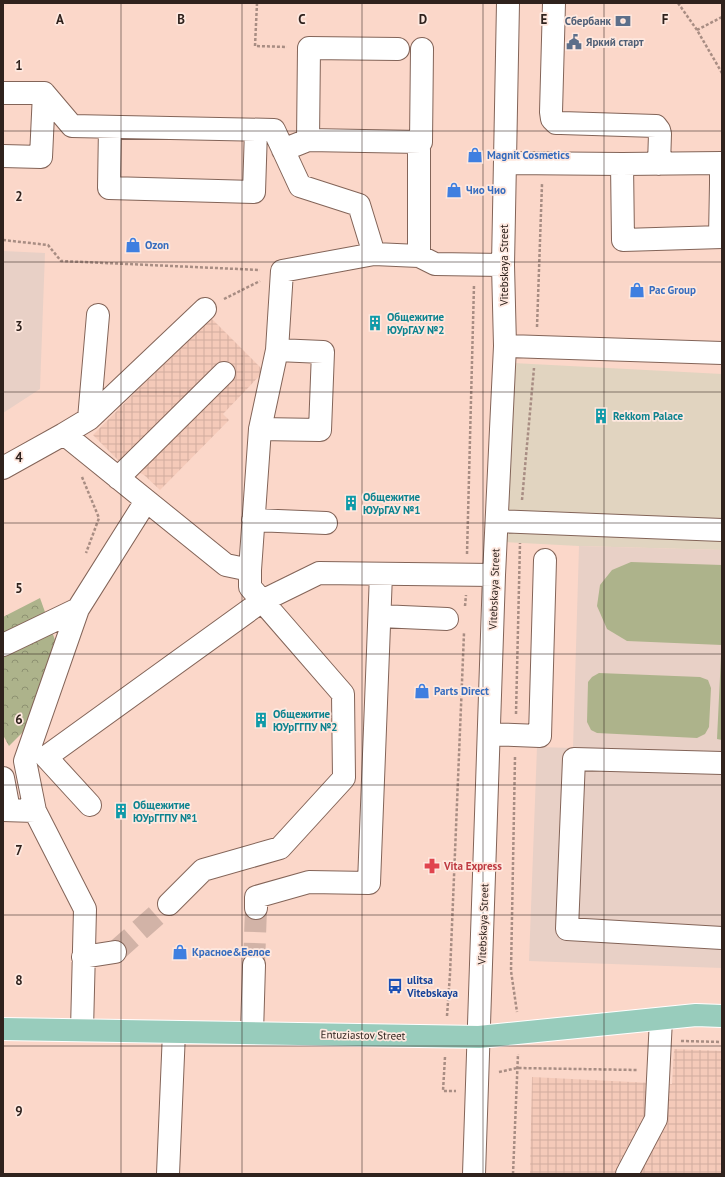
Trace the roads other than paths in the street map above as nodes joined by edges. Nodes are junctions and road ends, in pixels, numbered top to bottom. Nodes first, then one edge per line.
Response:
1 (508, 3) edge
2 (554, 3) edge
3 (398, 49) dead end
4 (422, 49) dead end
5 (3, 93) edge
6 (44, 93) junction
7 (110, 127) junction
8 (256, 130) junction
9 (308, 140) junction
10 (283, 150) junction
11 (419, 150) dead end
12 (3, 156) edge
13 (505, 163) junction
14 (622, 164) junction
15 (659, 164) junction
16 (721, 164) edge
17 (721, 237) edge
18 (374, 254) junction
19 (419, 256) junction
20 (503, 266) junction
21 (205, 309) road end
22 (98, 314) dead end
23 (505, 346) junction
24 (277, 350) junction
25 (722, 353) edge
26 (224, 373) dead end
27 (89, 419) junction
28 (260, 429) junction
29 (64, 434) junction
30 (3, 468) edge
31 (118, 478) junction
32 (146, 501) junction
33 (253, 520) junction
34 (497, 521) junction
35 (326, 522) dead end
36 (722, 530) edge
37 (545, 560) dead end
38 (250, 570) junction
39 (381, 574) junction
40 (494, 575) junction
41 (262, 601) junction
42 (78, 609) junction
43 (380, 616) junction
44 (456, 625) road end
45 (3, 645) edge
46 (489, 734) junction
47 (722, 763) edge
48 (3, 778) edge
49 (90, 805) dead end
50 (6, 810) edge
51 (35, 810) junction
52 (169, 904) tunnel mouth
53 (256, 908) tunnel mouth
54 (722, 938) edge
55 (115, 952) tunnel mouth
56 (84, 957) junction
57 (254, 965) tunnel mouth
58 (722, 1016) edge
59 (661, 1019) junction
60 (3, 1029) edge
61 (82, 1030) junction
62 (174, 1032) junction
63 (252, 1033) junction
64 (479, 1038) junction
65 (168, 1174) edge
66 (474, 1174) edge
67 (627, 1174) edge

1 - 13 street, Vitebskaya Street
2 - 15 street
3 - 9 street
4 - 9 street
5 - 6 street
6 - 7 street
6 - 12 street
7 - 8 street
7 - 8 street
8 - 10 street
9 - 10 street
10 - 18 street
11 - 19 street
13 - 14 street
13 - 20 street, Vitebskaya Street
14 - 15 street
14 - 17 street
15 - 16 street
16 - 17 street
18 - 19 street
18 - 24 street
19 - 20 street
20 - 23 street, Vitebskaya Street
21 - 27 street
22 - 27 street
23 - 25 street
23 - 34 street, Vitebskaya Street
24 - 28 street
24 - 28 street
26 - 31 street
27 - 29 street
28 - 33 street
29 - 30 street
29 - 31 street
31 - 32 street
32 - 38 street
32 - 42 street
33 - 35 street
33 - 38 street
34 - 36 street
34 - 40 street, Vitebskaya Street
37 - 46 street
38 - 41 street
39 - 40 street
39 - 41 street
39 - 43 street
40 - 46 street, Vitebskaya Street
41 - 49 street
41 - 52 street
42 - 45 street
42 - 51 street
43 - 44 street
43 - 53 street
46 - 64 street, Vitebskaya Street
47 - 54 street
48 - 50 street
50 - 51 street
51 - 56 street
55 - 56 street
56 - 61 street
57 - 63 street
58 - 59 main road, Entuziastov Street
59 - 64 main road, Entuziastov Street
59 - 67 street
60 - 61 main road, Entuziastov Street
61 - 62 main road, Entuziastov Street
62 - 63 main road, Entuziastov Street
62 - 65 street
63 - 64 main road, Entuziastov Street
64 - 66 street, Vitebskaya Street

